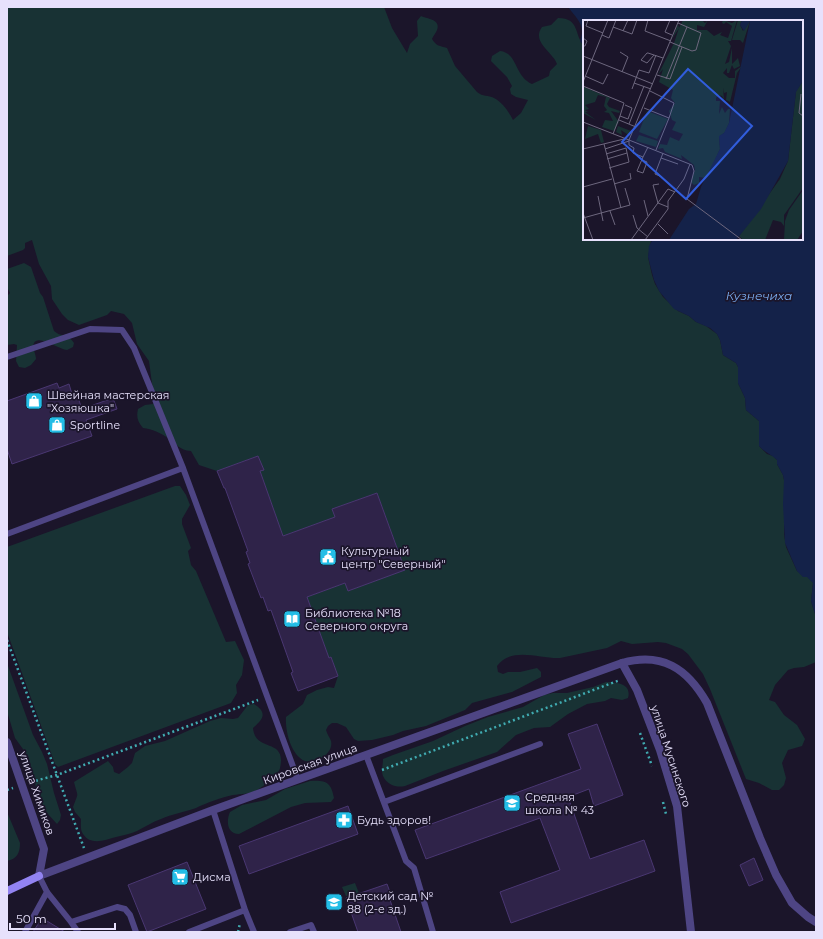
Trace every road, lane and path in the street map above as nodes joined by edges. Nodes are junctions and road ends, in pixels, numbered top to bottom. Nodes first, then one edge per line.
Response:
1 (7, 357) edge
2 (183, 468) junction
3 (7, 534) edge
4 (7, 640) edge
5 (622, 663) junction
6 (624, 686) dead end
7 (268, 696) junction
8 (639, 730) dead end
9 (7, 744) edge
10 (540, 744) dead end
11 (366, 755) junction
12 (652, 766) dead end
13 (374, 773) junction
14 (57, 775) junction
15 (298, 780) junction
16 (662, 796) dead end
17 (384, 802) junction
18 (213, 810) junction
19 (667, 819) dead end
20 (88, 857) junction
21 (40, 876) junction
22 (7, 890) edge
23 (47, 892) junction
24 (245, 910) junction
25 (72, 922) junction
26 (816, 922) edge
27 (25, 932) edge
28 (78, 932) edge
29 (136, 932) edge
30 (189, 932) edge
31 (254, 932) edge
32 (290, 932) edge
33 (314, 932) edge
34 (433, 932) edge
35 (691, 932) edge

1 - 2 lane
2 - 3 lane
2 - 7 lane
4 - 14 path
5 - 11 street, Кировская улица
5 - 26 street, Кировская улица
5 - 35 street, улица Мусинского
6 - 13 path
7 - 14 path
7 - 15 lane
8 - 12 path
9 - 21 street, улица Химиков
10 - 17 lane
11 - 13 lane
11 - 15 street, Кировская улица
13 - 17 lane
14 - 20 path
15 - 18 street, Кировская улица
16 - 19 path
17 - 34 lane
18 - 20 street, Кировская улица
18 - 24 lane
20 - 21 street, Кировская улица
21 - 22 main road, Кировская улица
21 - 23 lane
23 - 25 lane
23 - 27 lane
24 - 30 lane
24 - 31 lane
25 - 28 lane
25 - 29 lane
32 - 33 lane

